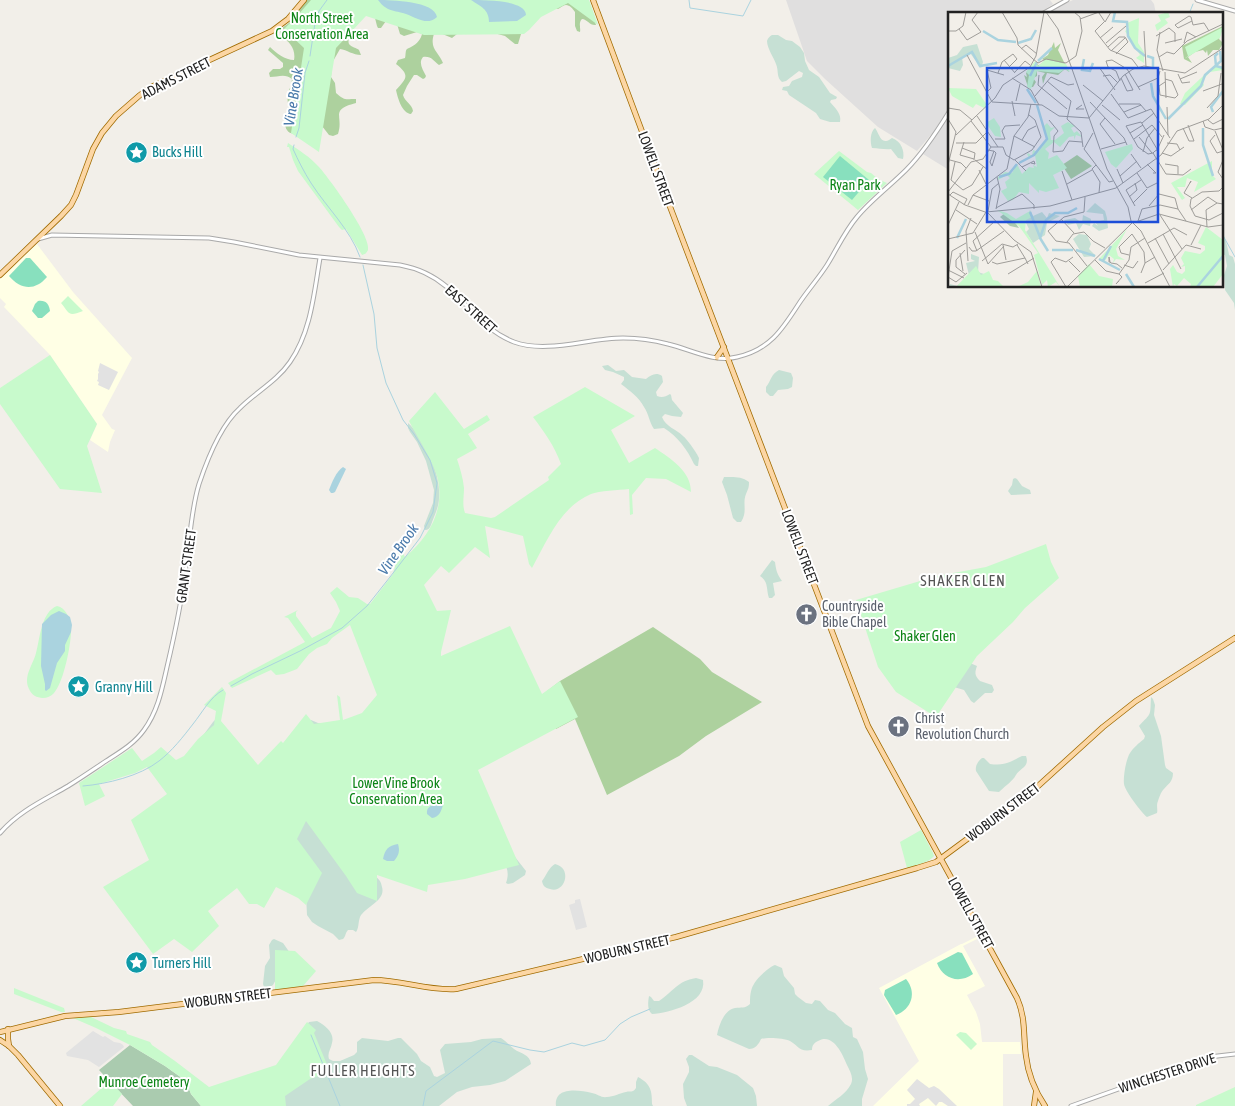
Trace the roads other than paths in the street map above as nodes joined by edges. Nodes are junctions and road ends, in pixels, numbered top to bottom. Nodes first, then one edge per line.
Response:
1 (304, 0) edge
2 (593, 0) edge
3 (1067, 0) edge
4 (1197, 0) edge
5 (1235, 11) edge
6 (1046, 12) edge
7 (948, 114) edge
8 (51, 226) junction
9 (53, 234) junction
10 (36, 241) junction
11 (320, 258) junction
12 (0, 274) edge
13 (724, 347) junction
14 (717, 358) junction
15 (728, 358) junction
16 (1235, 638) edge
17 (0, 833) edge
18 (940, 858) junction
19 (8, 1029) junction
20 (0, 1032) edge
21 (0, 1040) edge
22 (9, 1046) junction
23 (1235, 1054) edge
24 (1036, 1091) junction
25 (60, 1106) edge
26 (1034, 1106) edge
27 (1045, 1106) edge
28 (1071, 1106) edge

1 - 8 main road, ADAMS STREET
2 - 13 main road, LOWELL STREET
3 - 6 street
4 - 5 street
7 - 15 street, EAST STREET
8 - 9 street
8 - 10 main road, ADAMS STREET
9 - 10 street, EAST STREET
9 - 11 street, EAST STREET
10 - 12 main road, ADAMS STREET
11 - 14 street, EAST STREET
11 - 17 street, GRANT STREET
13 - 14 main road
13 - 15 main road, LOWELL STREET
14 - 15 street, EAST STREET
15 - 18 main road, LOWELL STREET
16 - 18 main road, WOBURN STREET
18 - 19 main road, WOBURN STREET
18 - 24 main road, LOWELL STREET
19 - 20 main road, WOBURN STREET
19 - 22 main road
21 - 22 main road
22 - 25 main road
23 - 28 street, WINCHESTER DRIVE
24 - 26 main road
24 - 27 main road, LOWELL STREET

